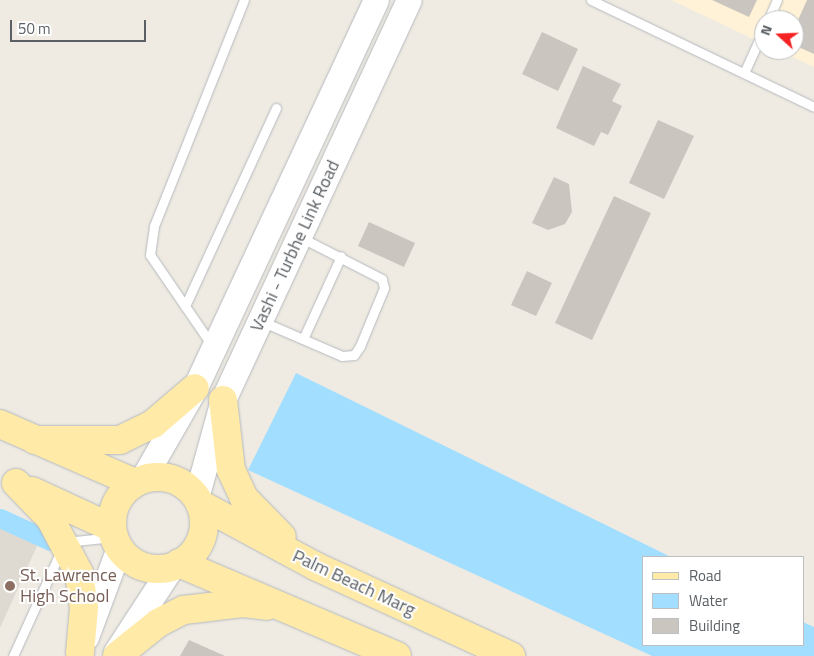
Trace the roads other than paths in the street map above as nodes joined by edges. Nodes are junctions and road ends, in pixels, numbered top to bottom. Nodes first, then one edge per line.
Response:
1 (244, 0) edge
2 (376, 0) edge
3 (408, 0) edge
4 (591, 0) edge
5 (754, 51) edge
6 (744, 73) junction
7 (814, 107) edge
8 (276, 108) dead end
9 (299, 236) junction
10 (341, 256) junction
11 (185, 306) junction
12 (260, 320) junction
13 (303, 339) junction
14 (214, 349) junction
15 (195, 388) junction
16 (223, 400) junction
17 (0, 424) edge
18 (35, 440) junction
19 (8, 480) edge
20 (138, 481) junction
21 (198, 501) junction
22 (115, 538) junction
23 (65, 542) junction
24 (176, 565) junction
25 (315, 566) junction
26 (296, 609) junction
27 (79, 654) edge
28 (13, 656) edge
29 (116, 656) edge
30 (397, 656) edge
31 (511, 656) edge

1 - 11 lane
2 - 14 main road, Vashi - Turbhe Link Road
3 - 9 main road, Vashi - Turbhe Link Road
4 - 6 lane
5 - 6 lane
6 - 7 lane
8 - 11 lane
9 - 10 lane
9 - 12 main road, Vashi - Turbhe Link Road
10 - 13 lane
10 - 13 lane
11 - 14 lane
12 - 13 lane
12 - 16 main road, Vashi - Turbhe Link Road
14 - 15 main road, Vashi - Turbhe Link Road
15 - 18 main road
15 - 20 main road, Vashi - Turbhe Link Road
16 - 21 main road, Vashi - Turbhe Link Road
16 - 25 main road
17 - 18 main road
18 - 20 main road
19 - 22 main road
19 - 23 main road
20 - 21 main road
20 - 22 main road
21 - 24 main road
21 - 25 main road, Palm Beach Marg
22 - 23 lane
22 - 24 main road
22 - 27 main road
23 - 27 main road
23 - 28 lane
24 - 26 main road
24 - 29 main road
25 - 31 main road, Palm Beach Marg
26 - 29 main road
26 - 30 main road

